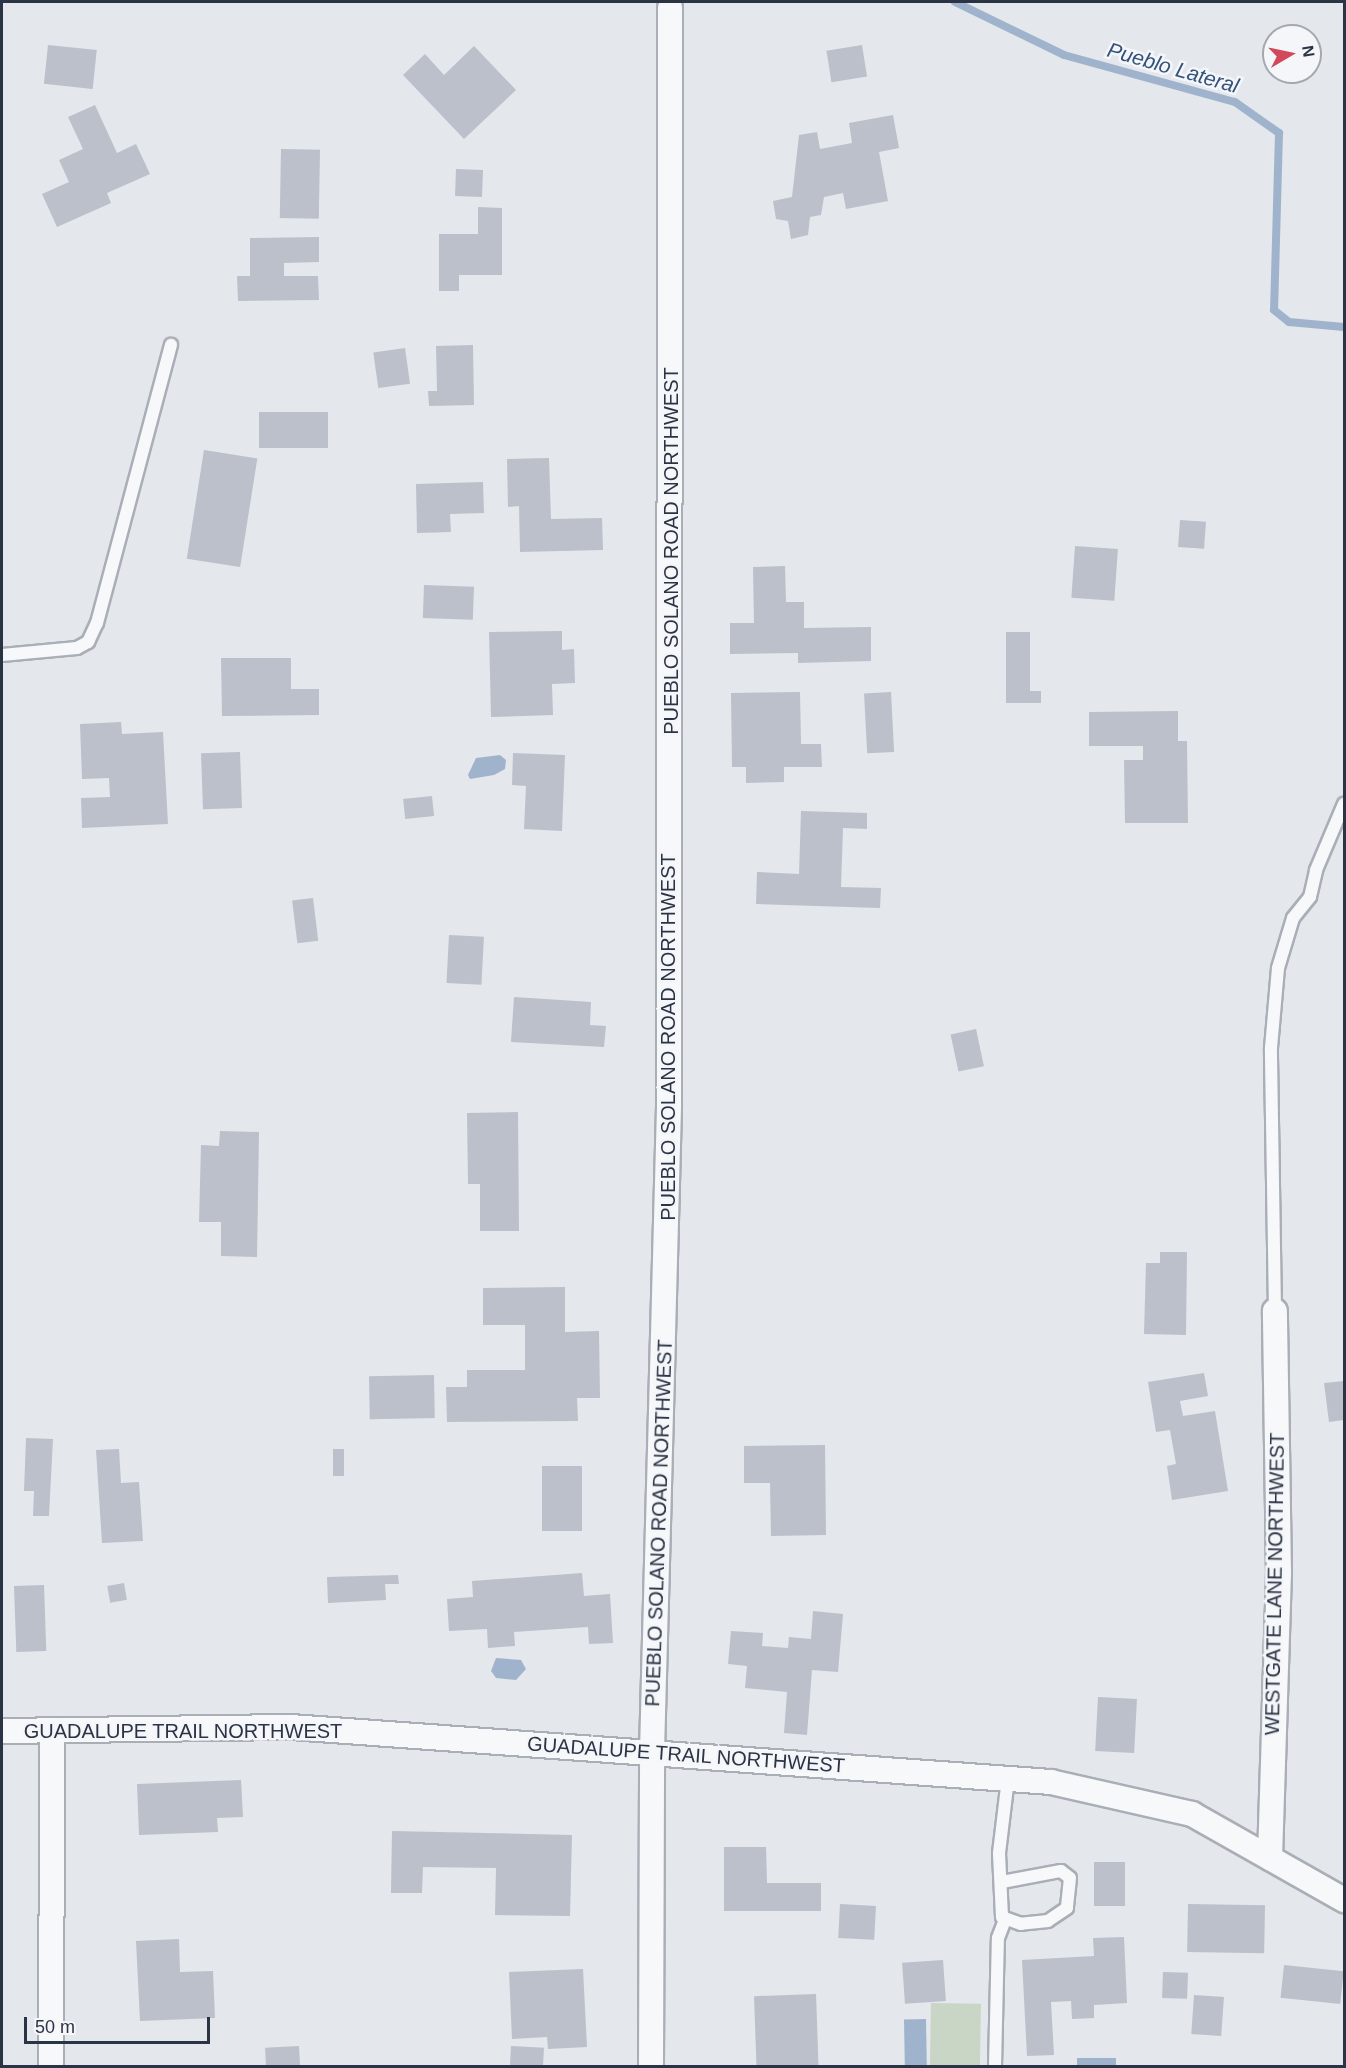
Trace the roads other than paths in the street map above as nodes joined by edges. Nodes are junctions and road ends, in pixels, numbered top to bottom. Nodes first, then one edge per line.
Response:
1 (670, 8) dead end
2 (171, 345) dead end
3 (2, 655) edge
4 (1344, 804) edge
5 (1275, 1311) joint
6 (2, 1731) edge
7 (52, 1731) junction
8 (652, 1752) junction
9 (1008, 1779) junction
10 (1270, 1858) junction
11 (1002, 1882) junction
12 (1344, 1900) edge
13 (1005, 1920) junction
14 (51, 2067) edge
15 (651, 2067) edge
16 (995, 2067) edge

1 - 8 street, PUEBLO SOLANO ROAD NORTHWEST
2 - 3 lane
4 - 5 lane
5 - 10 street, WESTGATE LANE NORTHWEST
6 - 7 street, GUADALUPE TRAIL NORTHWEST
7 - 8 street, GUADALUPE TRAIL NORTHWEST
7 - 14 street
8 - 9 street, GUADALUPE TRAIL NORTHWEST
8 - 15 street, PUEBLO SOLANO ROAD NORTHWEST
9 - 10 street, GUADALUPE TRAIL NORTHWEST
9 - 11 lane
10 - 12 street, GUADALUPE TRAIL NORTHWEST
11 - 13 lane
11 - 13 lane
13 - 16 lane

